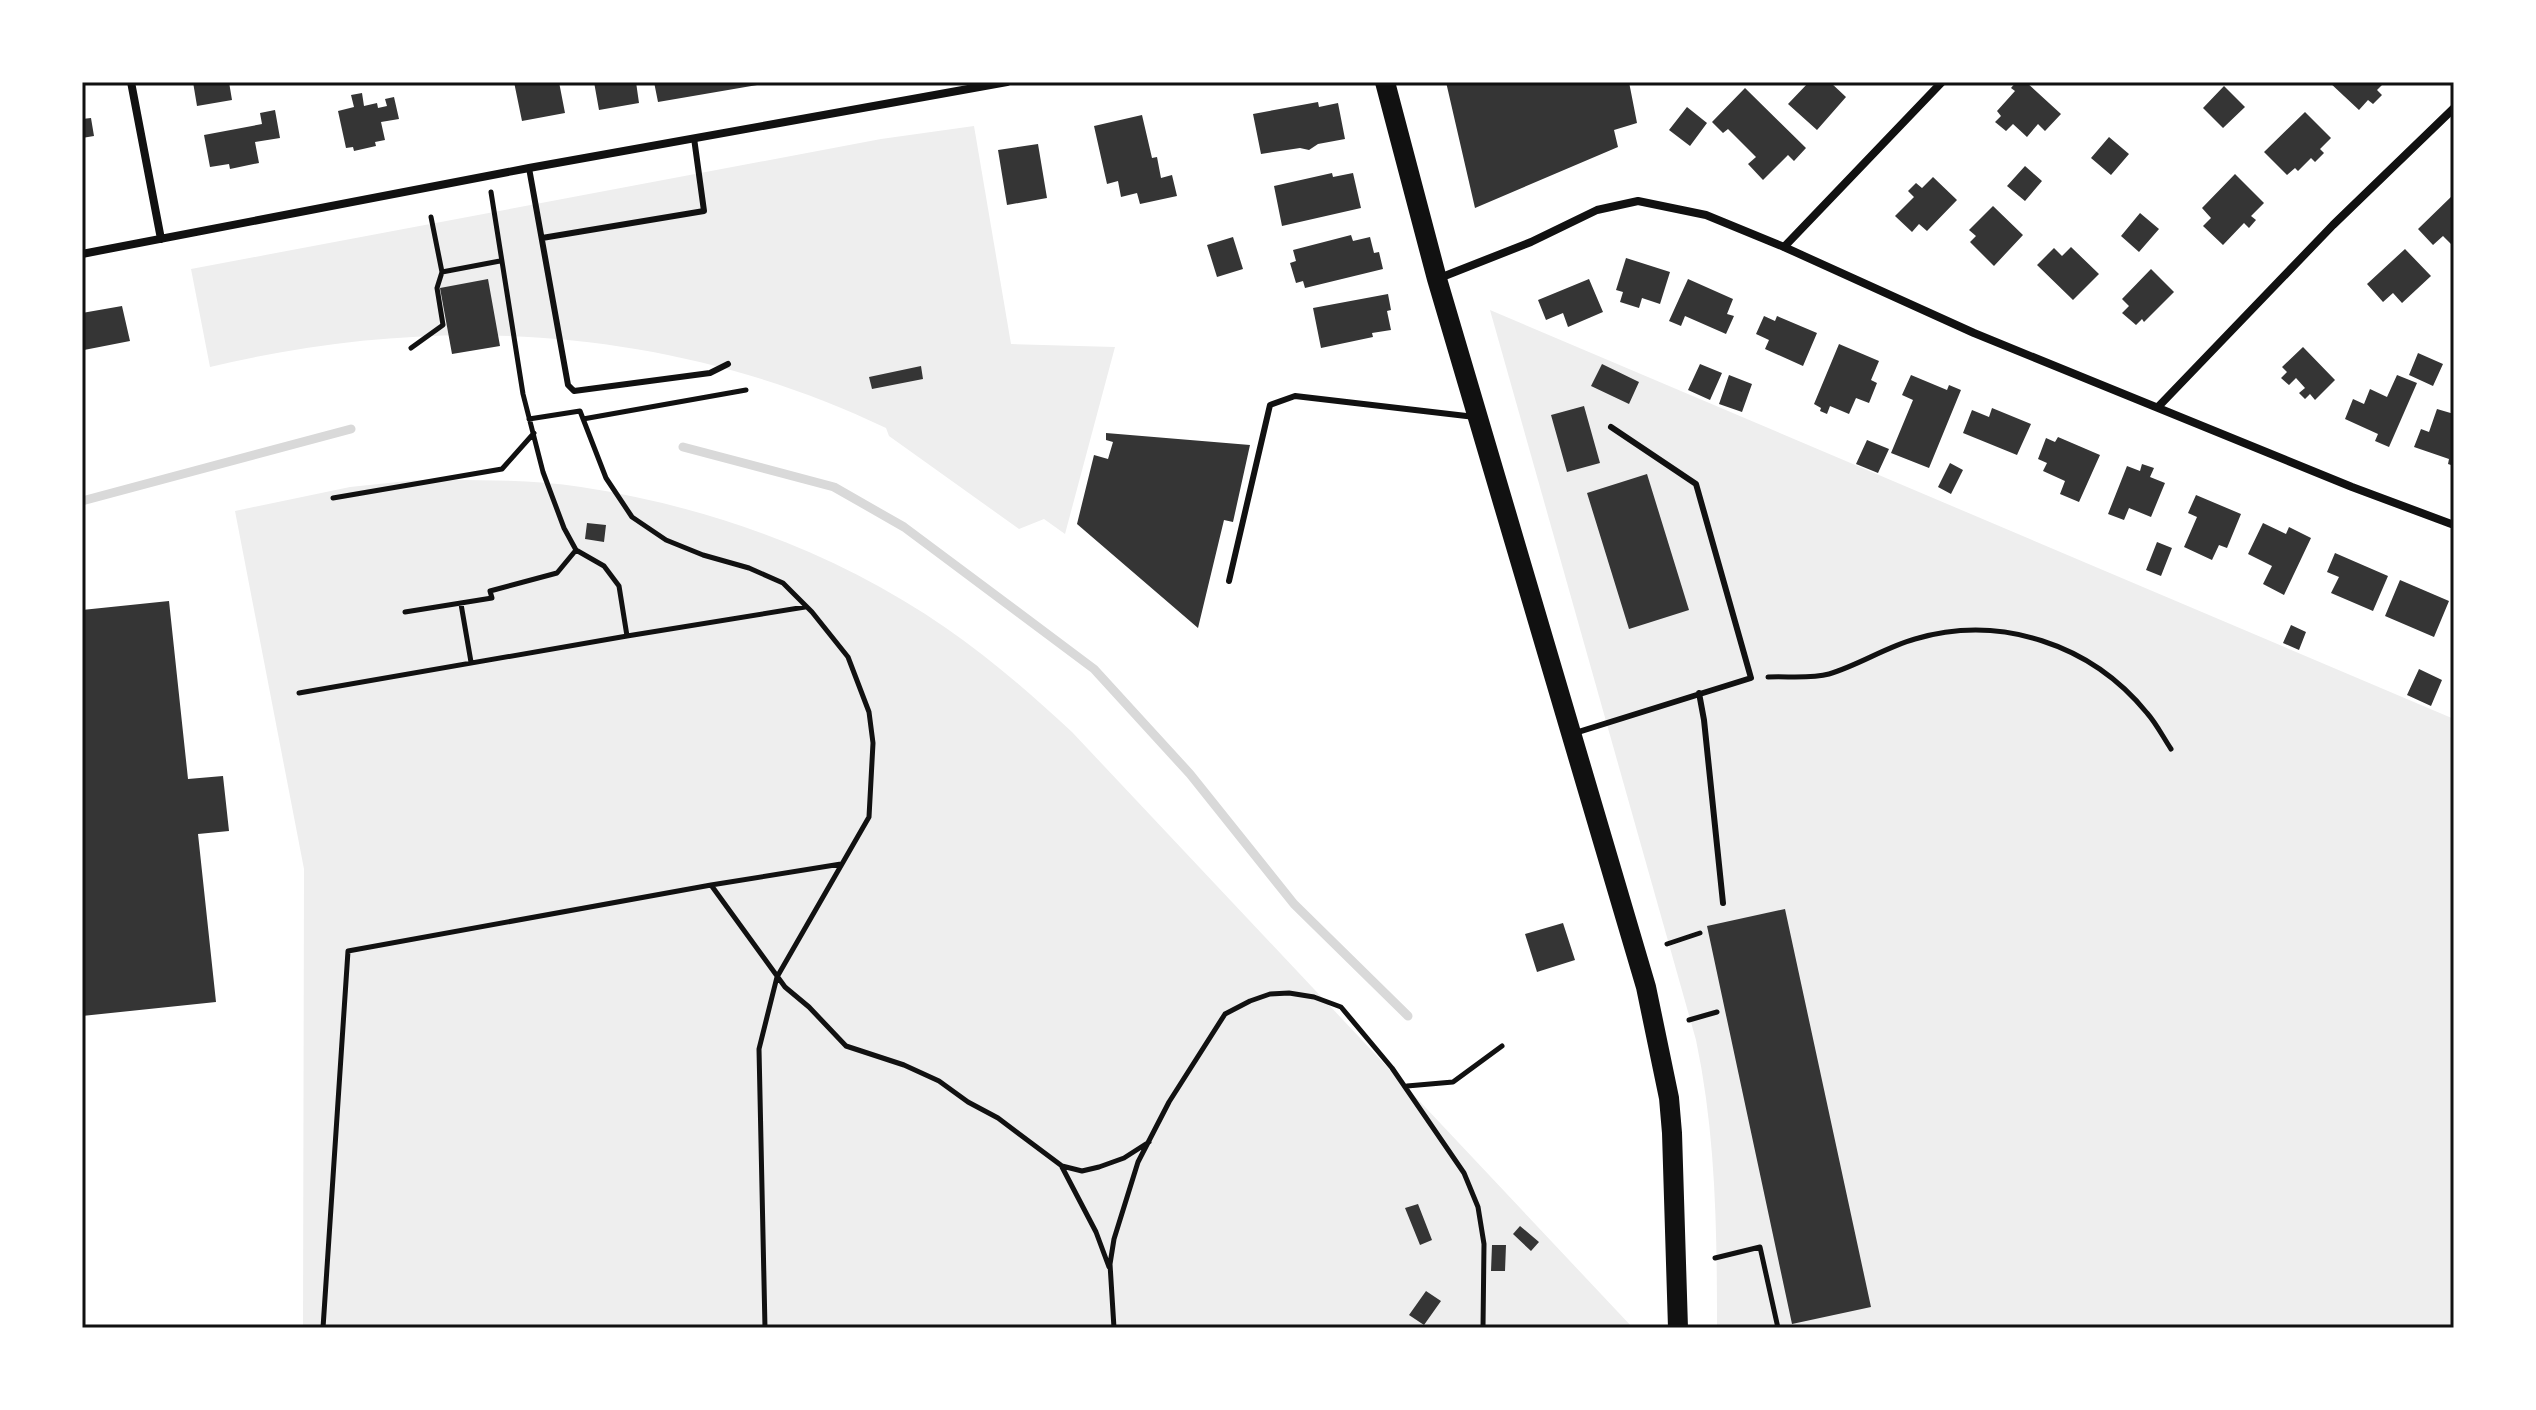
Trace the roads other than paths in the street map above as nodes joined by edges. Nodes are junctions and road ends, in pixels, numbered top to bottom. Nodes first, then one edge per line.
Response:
1 (131, 82) edge
2 (1007, 82) edge
3 (1385, 82) edge
4 (1942, 82) edge
5 (2454, 108) edge
6 (694, 138) junction
7 (529, 168) junction
8 (542, 238) junction
9 (161, 239) junction
10 (1784, 247) junction
11 (82, 254) edge
12 (1437, 279) junction
13 (728, 364) dead end
14 (2158, 407) junction
15 (1478, 417) junction
16 (1611, 427) dead end
17 (2454, 525) edge
18 (1229, 581) dead end
19 (1699, 693) junction
20 (1569, 735) junction
21 (1723, 903) dead end
22 (1678, 1328) edge

1 - 9 street
2 - 6 street
3 - 12 main road
4 - 10 street
5 - 14 street
6 - 7 street
6 - 8 lane
7 - 8 lane
7 - 9 street
8 - 13 lane
9 - 11 street
10 - 12 street
10 - 14 street
12 - 15 main road
14 - 17 street
15 - 18 lane
15 - 20 main road
16 - 19 lane
19 - 20 lane
19 - 21 lane
20 - 22 main road

